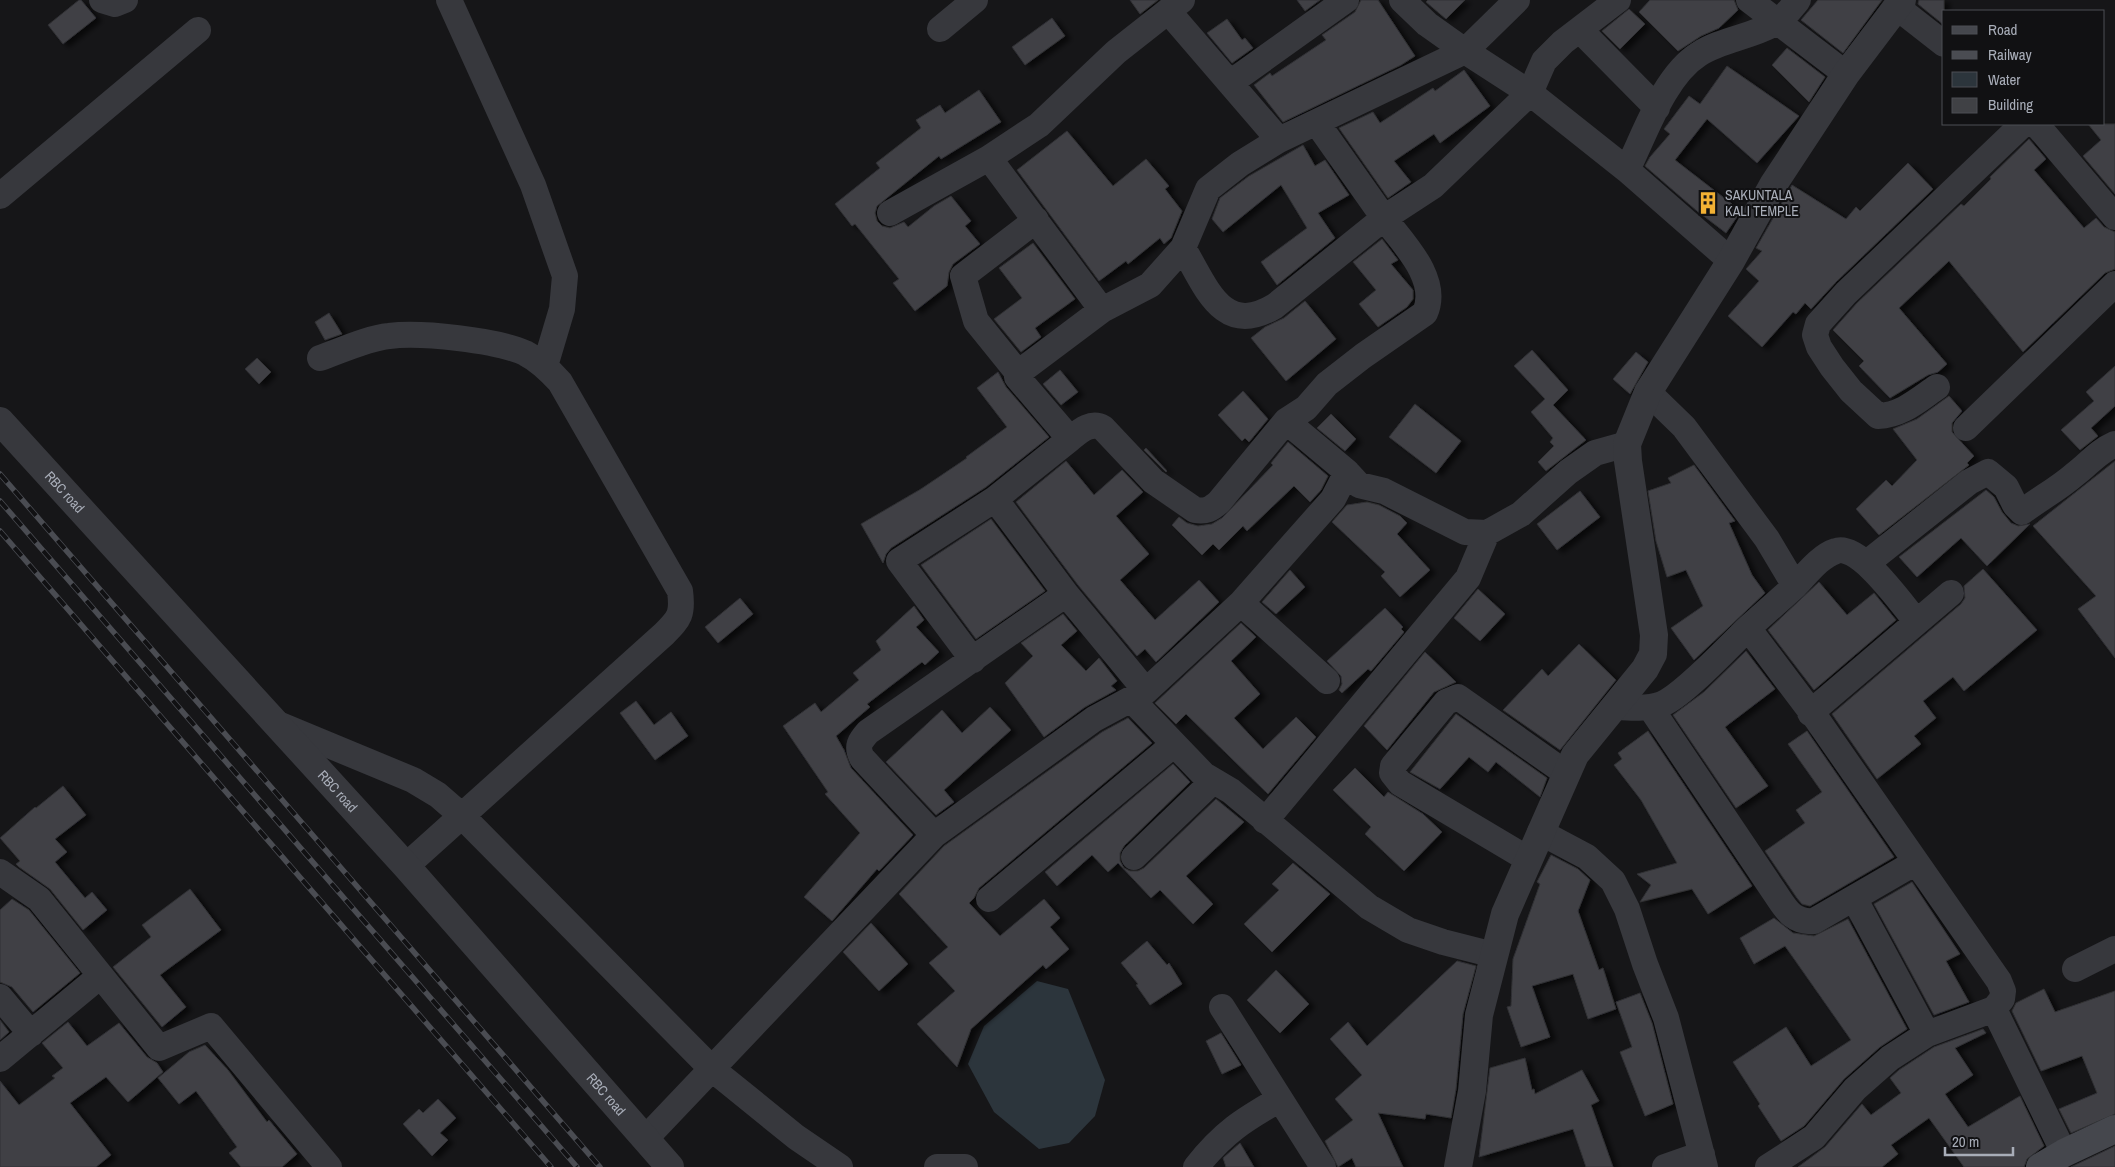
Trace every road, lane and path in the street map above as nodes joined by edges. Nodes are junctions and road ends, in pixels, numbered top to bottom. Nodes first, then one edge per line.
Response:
1 (102, 0) edge
2 (125, 0) edge
3 (449, 0) edge
4 (975, 0) edge
5 (1346, 0) edge
6 (1402, 0) edge
7 (1517, 0) edge
8 (1618, 0) edge
9 (1748, 0) edge
10 (1798, 0) edge
11 (1900, 4) edge
12 (1175, 5) edge
13 (1777, 22) junction
14 (940, 29) dead end
15 (198, 30) dead end
16 (1580, 30) junction
17 (1942, 42) edge
18 (1465, 51) junction
19 (1846, 74) junction
20 (1230, 83) junction
21 (1530, 93) junction
22 (1657, 108) junction
23 (1317, 123) junction
24 (2022, 125) edge
25 (2037, 125) edge
26 (1279, 140) junction
27 (989, 158) junction
28 (1627, 170) junction
29 (0, 196) edge
30 (890, 213) dead end
31 (2115, 216) edge
32 (1384, 218) junction
33 (1036, 220) junction
34 (1184, 248) junction
35 (1731, 261) junction
36 (2115, 284) edge
37 (1102, 310) junction
38 (320, 358) dead end
39 (545, 366) junction
40 (1018, 373) junction
41 (1937, 387) dead end
42 (1648, 392) junction
43 (0, 421) edge
44 (1286, 421) junction
45 (1966, 428) dead end
46 (1070, 439) junction
47 (1627, 444) junction
48 (2115, 444) edge
49 (1347, 472) junction
50 (995, 499) junction
51 (1487, 533) junction
52 (1867, 563) junction
53 (1794, 586) junction
54 (1951, 593) dead end
55 (1066, 594) junction
56 (1241, 603) junction
57 (1917, 622) junction
58 (1748, 628) junction
59 (972, 660) junction
60 (1327, 681) dead end
61 (1138, 695) junction
62 (1650, 706) junction
63 (1616, 707) junction
64 (1810, 712) junction
65 (278, 724) junction
66 (1173, 745) junction
67 (1566, 774) junction
68 (1213, 781) junction
69 (461, 815) junction
70 (1265, 821) junction
71 (1540, 832) junction
72 (934, 835) junction
73 (1134, 857) dead end
74 (1528, 859) junction
75 (1916, 862) junction
76 (406, 866) junction
77 (0, 872) edge
78 (1854, 898) junction
79 (989, 899) dead end
80 (2115, 949) edge
81 (1494, 955) junction
82 (2075, 969) dead end
83 (100, 976) junction
84 (0, 996) edge
85 (1222, 1007) dead end
86 (1994, 1009) junction
87 (31, 1034) junction
88 (1927, 1034) junction
89 (0, 1059) edge
90 (712, 1069) junction
91 (1280, 1099) junction
92 (2115, 1129) edge
93 (645, 1139) junction
94 (2064, 1153) junction
95 (1703, 1161) edge
96 (329, 1167) edge
97 (670, 1167) edge
98 (840, 1167) edge
99 (937, 1167) edge
100 (965, 1167) edge
101 (1196, 1167) edge
102 (1323, 1167) edge
103 (1458, 1167) edge
104 (1665, 1167) edge
105 (1768, 1167) edge
106 (2040, 1167) edge

1 - 2 street
3 - 39 street
4 - 14 street
5 - 20 street
6 - 18 street
7 - 18 street
8 - 16 street
9 - 13 street
10 - 13 street
11 - 17 street
11 - 19 street
12 - 20 street
12 - 27 street
13 - 19 street
13 - 22 street
15 - 29 street
16 - 21 street
16 - 22 street
18 - 21 street
18 - 23 street
19 - 35 street
20 - 26 street
21 - 28 street
21 - 32 street
22 - 28 street
23 - 26 street
23 - 32 street
24 - 41 street
25 - 31 street
26 - 34 street
27 - 30 street
27 - 33 street
28 - 35 street
32 - 34 street
32 - 44 street
33 - 37 street
33 - 40 street
34 - 37 street
35 - 42 street
36 - 45 street
37 - 40 street
38 - 39 street
39 - 69 street
40 - 46 street
42 - 47 street
42 - 53 street
43 - 65 street, RBC road
44 - 46 street
44 - 49 street
46 - 50 street
47 - 51 street
47 - 63 street
48 - 52 street
49 - 51 street
49 - 56 street
50 - 55 street
50 - 59 street
51 - 70 street
52 - 53 street
52 - 57 street
53 - 58 street
54 - 57 street
55 - 59 street
55 - 61 street
56 - 60 street
56 - 61 street
57 - 64 street
58 - 62 street
58 - 64 street
59 - 72 street
61 - 66 street
61 - 72 street
62 - 63 street
62 - 78 street
63 - 67 street
64 - 75 street
65 - 69 street
65 - 76 street, RBC road
66 - 68 street
66 - 79 street
67 - 71 street
67 - 74 street
68 - 70 street
68 - 73 street
69 - 76 street
69 - 90 street
70 - 81 street
71 - 74 street
71 - 95 street
72 - 90 street
74 - 81 street
75 - 78 street
75 - 86 street
76 - 93 street, RBC road
77 - 83 street
78 - 88 street
80 - 82 street
81 - 103 street
83 - 87 street
83 - 96 street
84 - 87 street
85 - 91 street
86 - 88 street
86 - 94 street
87 - 89 street
88 - 105 street
90 - 93 street
90 - 98 street
91 - 101 street
91 - 102 street
92 - 94 main road
93 - 97 street, RBC road
94 - 106 main road
95 - 104 street
99 - 100 street

